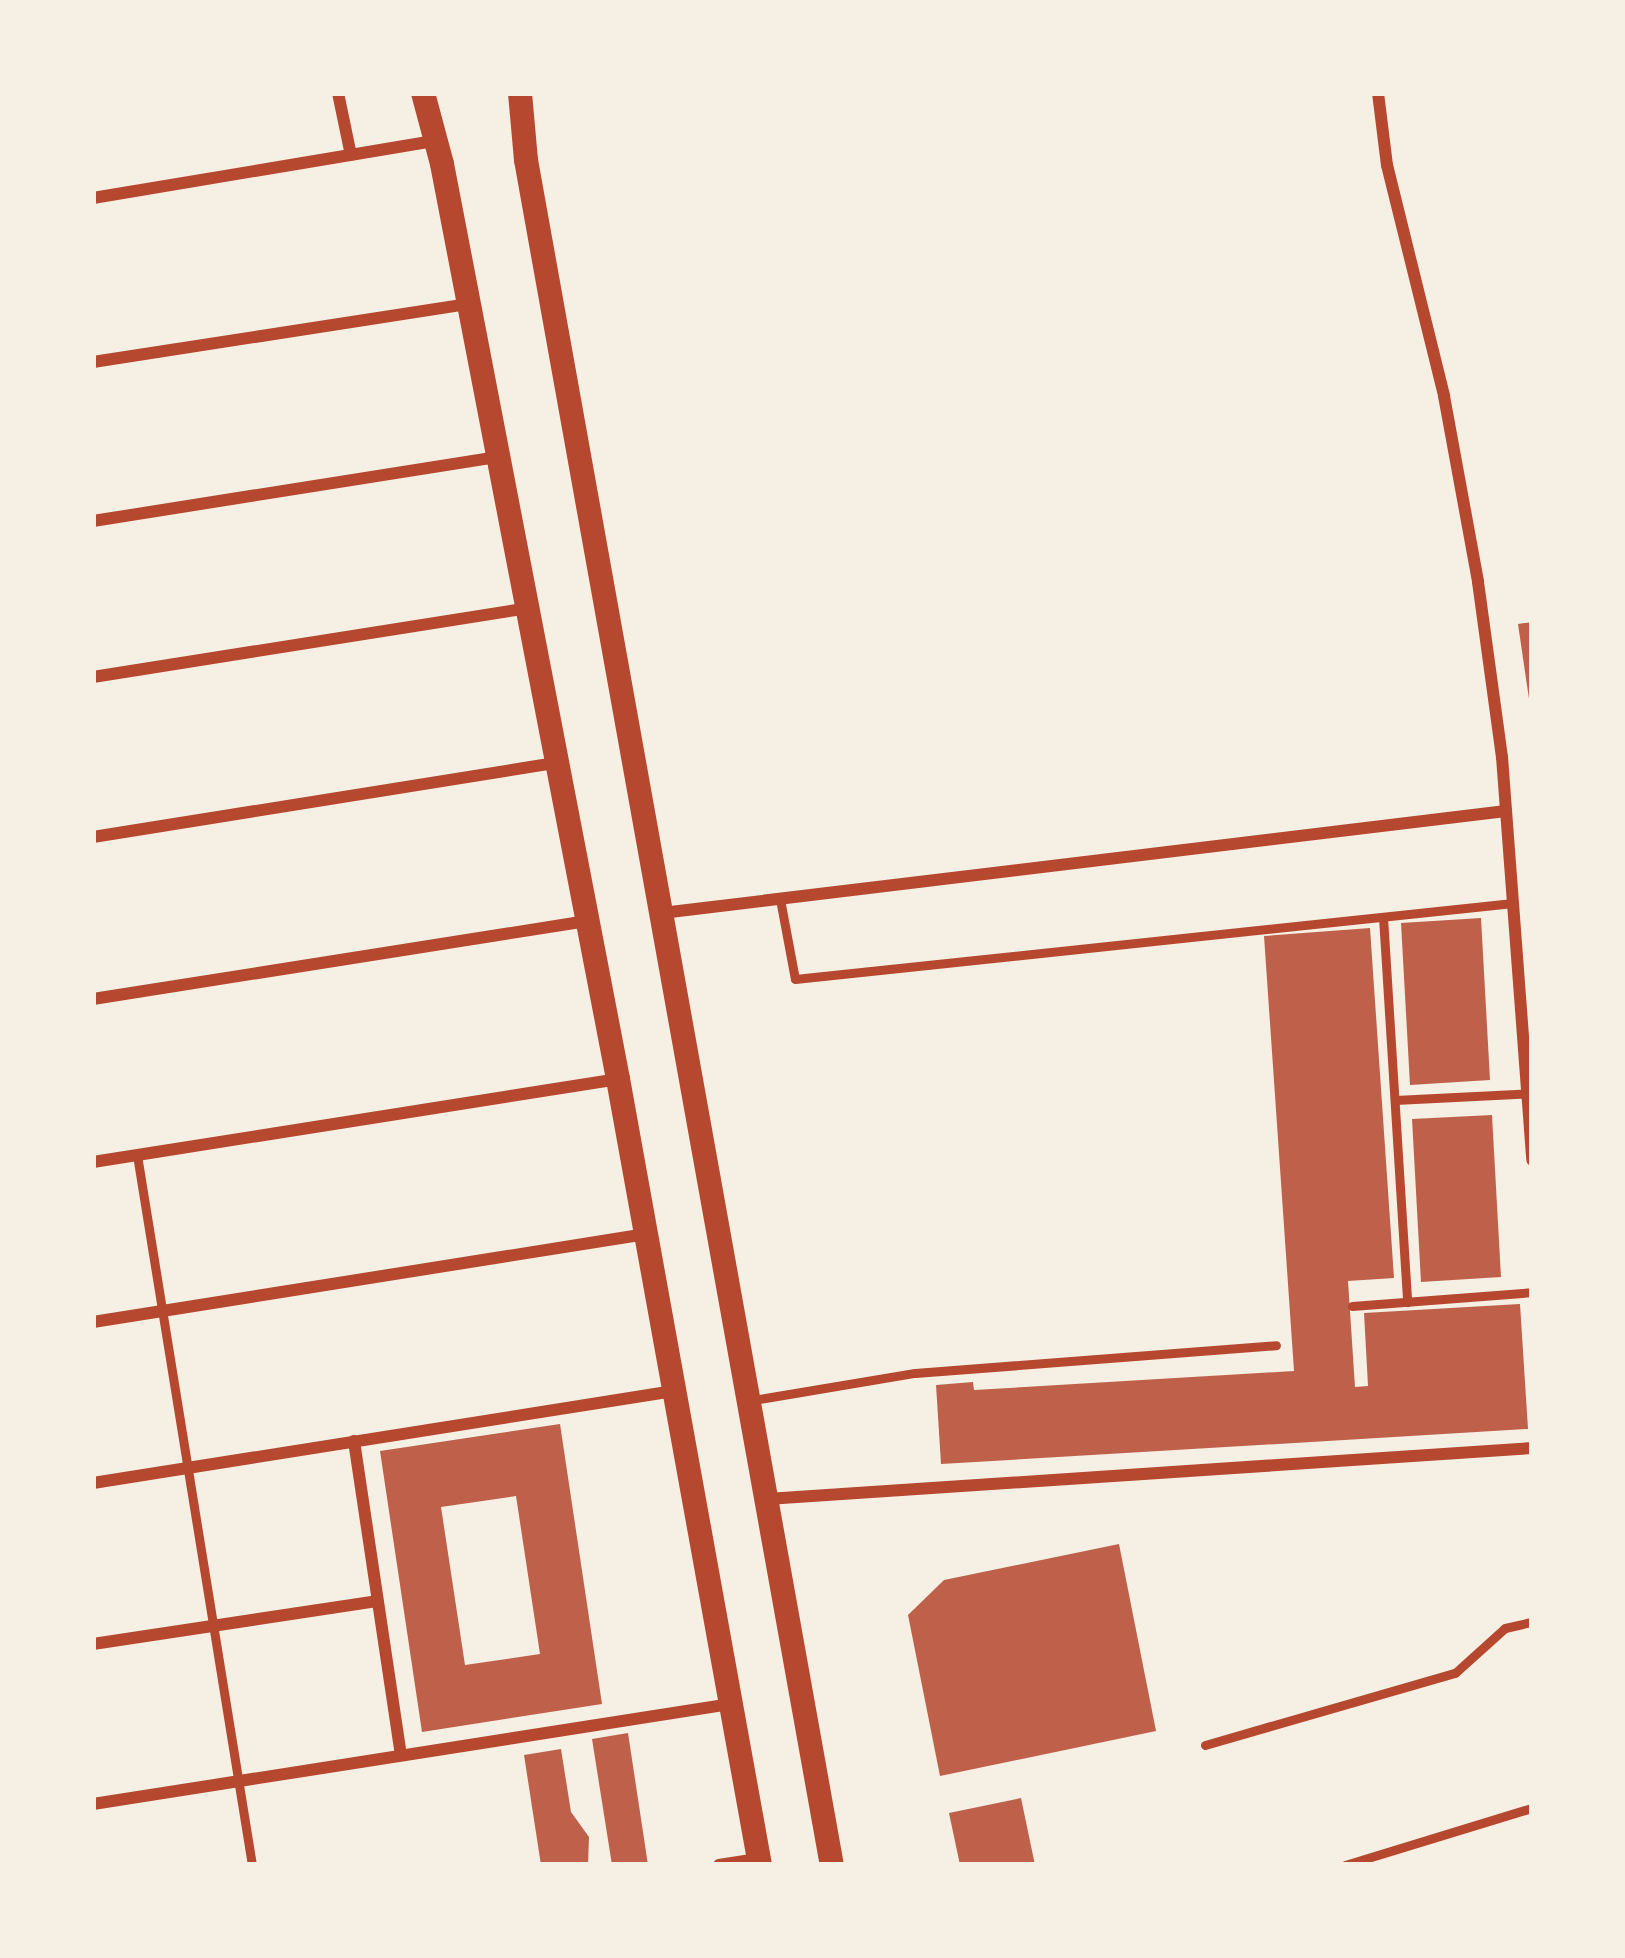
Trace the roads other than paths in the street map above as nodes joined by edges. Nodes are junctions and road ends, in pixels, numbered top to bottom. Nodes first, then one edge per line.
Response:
1 (338, 93) edge
2 (423, 93) edge
3 (520, 93) edge
4 (1378, 93) edge
5 (436, 141) junction
6 (351, 155) junction
7 (93, 198) edge
8 (469, 304) junction
9 (93, 362) edge
10 (498, 457) junction
11 (93, 520) edge
12 (527, 608) junction
13 (93, 677) edge
14 (557, 763) junction
15 (1506, 811) junction
16 (93, 837) edge
17 (780, 898) junction
18 (1513, 903) junction
19 (660, 913) junction
20 (1383, 916) junction
21 (587, 921) junction
22 (93, 999) edge
23 (618, 1079) junction
24 (1530, 1093) edge
25 (1394, 1100) junction
26 (137, 1155) junction
27 (1532, 1160) edge
28 (93, 1162) edge
29 (646, 1234) junction
30 (1532, 1292) edge
31 (1407, 1302) junction
32 (1352, 1306) dead end
33 (162, 1311) junction
34 (93, 1322) edge
35 (1276, 1346) dead end
36 (674, 1391) junction
37 (748, 1401) junction
38 (354, 1441) junction
39 (1532, 1448) edge
40 (188, 1467) junction
41 (93, 1483) edge
42 (766, 1499) junction
43 (377, 1600) junction
44 (1532, 1622) edge
45 (213, 1626) junction
46 (93, 1644) edge
47 (731, 1704) junction
48 (1205, 1745) dead end
49 (400, 1755) junction
50 (238, 1780) junction
51 (93, 1804) edge
52 (1532, 1808) edge
53 (759, 1862) edge
54 (252, 1865) edge
55 (719, 1865) edge
56 (832, 1865) edge
57 (1345, 1865) edge

1 - 6 street
2 - 5 main road
3 - 19 main road
4 - 15 street
5 - 6 street
5 - 8 main road
6 - 7 street
8 - 9 street
8 - 10 main road
10 - 11 street
10 - 12 main road
12 - 13 street
12 - 14 main road
14 - 16 street
14 - 21 main road
15 - 17 street
15 - 18 street
17 - 19 street
17 - 20 lane
18 - 20 lane
18 - 24 street
19 - 37 main road
20 - 25 lane
21 - 22 street
21 - 23 main road
23 - 26 street
23 - 29 main road
24 - 25 lane
24 - 27 street
25 - 31 lane
26 - 28 street
26 - 33 lane
29 - 33 street
29 - 36 main road
30 - 31 lane
31 - 32 lane
33 - 34 street
33 - 40 lane
35 - 37 lane
36 - 38 street
36 - 47 main road
37 - 42 main road
38 - 40 street
38 - 43 street
39 - 42 street
40 - 41 street
40 - 45 lane
42 - 56 main road
43 - 45 street
43 - 49 street
44 - 48 lane
45 - 46 street
45 - 50 lane
47 - 49 street
47 - 53 main road
49 - 50 street
50 - 51 street
50 - 54 lane
52 - 57 lane
53 - 55 street

